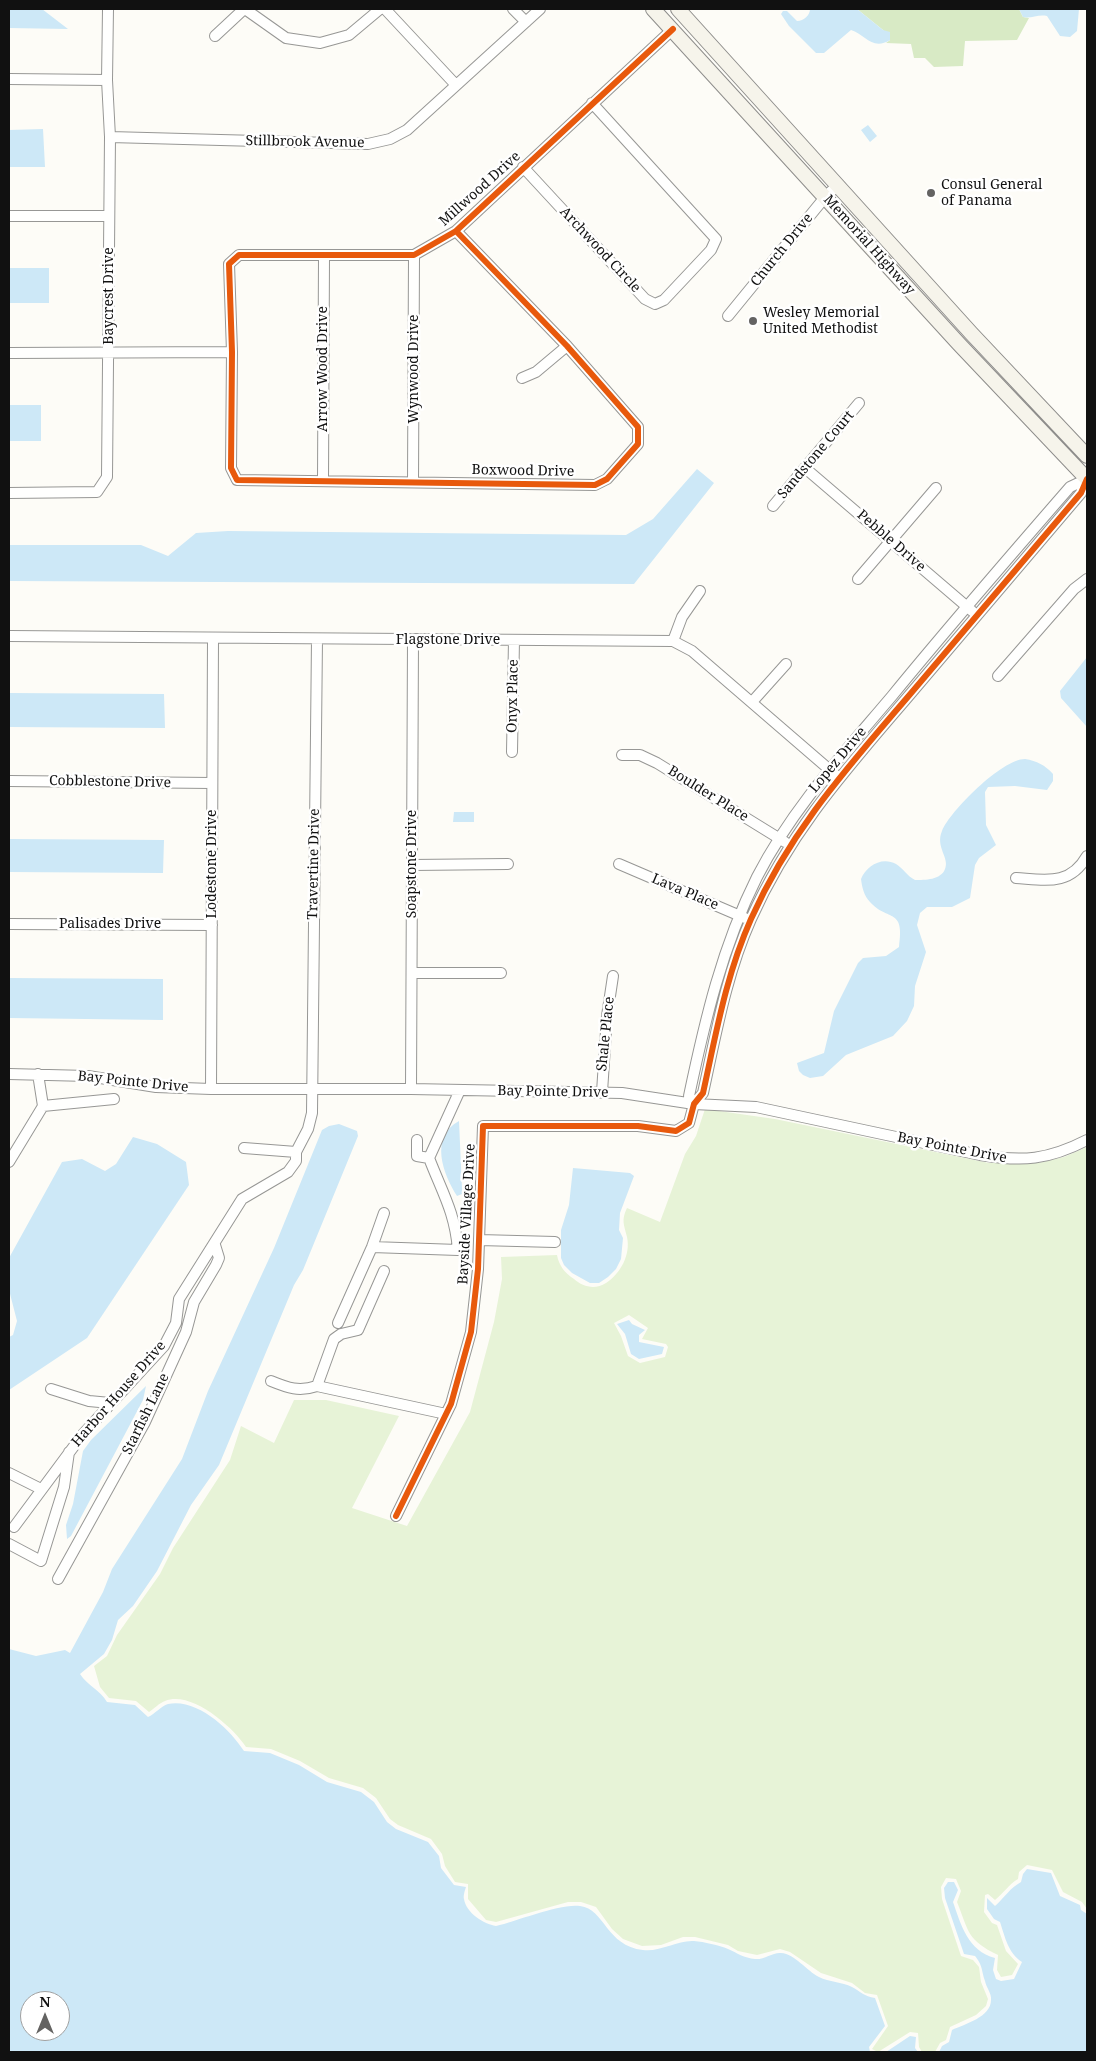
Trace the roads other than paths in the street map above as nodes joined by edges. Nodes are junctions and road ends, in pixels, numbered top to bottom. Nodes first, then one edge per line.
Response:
1 (108, 9) edge
2 (244, 9) edge
3 (380, 9) edge
4 (385, 9) edge
5 (513, 9) edge
6 (540, 9) edge
7 (653, 9) edge
8 (678, 9) edge
9 (526, 22) junction
10 (690, 22) junction
11 (673, 29) junction
12 (215, 36) dead end
13 (9, 79) edge
14 (107, 80) junction
15 (455, 84) junction
16 (592, 103) junction
17 (110, 137) junction
18 (523, 167) junction
19 (838, 185) junction
20 (826, 196) junction
21 (9, 216) edge
22 (108, 216) junction
23 (456, 231) junction
24 (414, 255) junction
25 (324, 256) junction
26 (728, 316) dead end
27 (567, 346) junction
28 (232, 352) junction
29 (9, 353) edge
30 (109, 353) junction
31 (522, 378) dead end
32 (859, 403) dead end
33 (1087, 456) edge
34 (805, 468) junction
35 (1087, 480) edge
36 (323, 481) junction
37 (413, 482) junction
38 (936, 488) dead end
39 (9, 493) edge
40 (773, 506) dead end
41 (891, 539) junction
42 (858, 579) dead end
43 (1087, 579) edge
44 (700, 592) dead end
45 (967, 607) junction
46 (977, 615) junction
47 (9, 636) edge
48 (213, 638) junction
49 (413, 639) junction
50 (317, 640) junction
51 (514, 640) junction
52 (674, 641) junction
53 (786, 664) dead end
54 (998, 676) dead end
55 (752, 702) junction
56 (512, 752) dead end
57 (622, 755) dead end
58 (829, 769) junction
59 (838, 777) junction
60 (9, 781) edge
61 (212, 783) junction
62 (779, 838) junction
63 (790, 845) junction
64 (1087, 856) edge
65 (412, 864) junction
66 (508, 864) dead end
67 (619, 864) dead end
68 (1016, 878) dead end
69 (739, 916) junction
70 (750, 920) junction
71 (9, 924) edge
72 (212, 925) junction
73 (500, 972) dead end
74 (412, 973) junction
75 (612, 976) dead end
76 (9, 1074) edge
77 (38, 1074) junction
78 (211, 1089) junction
79 (311, 1089) junction
80 (411, 1089) junction
81 (460, 1090) junction
82 (602, 1092) junction
83 (114, 1099) dead end
84 (694, 1104) junction
85 (43, 1106) junction
86 (417, 1140) dead end
87 (1087, 1140) edge
88 (244, 1148) dead end
89 (296, 1152) junction
90 (429, 1158) junction
91 (9, 1162) edge
92 (384, 1213) dead end
93 (479, 1240) junction
94 (555, 1242) dead end
95 (215, 1244) junction
96 (372, 1247) junction
97 (384, 1271) dead end
98 (338, 1323) dead end
99 (271, 1381) dead end
100 (317, 1386) junction
101 (51, 1389) dead end
102 (110, 1403) junction
103 (446, 1414) junction
104 (69, 1451) junction
105 (9, 1473) edge
106 (41, 1489) junction
107 (396, 1516) dead end
108 (14, 1526) dead end
109 (9, 1544) edge
110 (58, 1579) dead end

1 - 14 street, Baycrest Drive
2 - 3 street
2 - 12 street
4 - 15 street
5 - 9 street
6 - 9 street, Stillbrook Avenue
7 - 11 main road, Memorial Highway
8 - 10 main road, Memorial Highway
9 - 15 street, Stillbrook Avenue
10 - 11 main road
10 - 19 main road, Memorial Highway
11 - 16 street, Millwood Drive
11 - 20 main road, Memorial Highway
13 - 14 street
14 - 17 street, Baycrest Drive
15 - 17 street, Stillbrook Avenue
16 - 18 street, Millwood Drive
16 - 18 street, Archwood Circle
17 - 22 street, Baycrest Drive
18 - 23 street, Millwood Drive
19 - 20 street, Church Drive
19 - 33 main road, Memorial Highway
20 - 26 street, Church Drive
20 - 35 main road, Memorial Highway
21 - 22 street
22 - 30 street, Baycrest Drive
23 - 24 street, Millwood Drive
23 - 27 street, Boxwood Drive
24 - 25 street, Millwood Drive
24 - 37 street, Wynwood Drive
25 - 28 street, Millwood Drive
25 - 36 street, Arrow Wood Drive
27 - 31 street
27 - 37 street, Boxwood Drive
28 - 30 street
28 - 36 street, Boxwood Drive
29 - 30 street
30 - 39 street, Baycrest Drive
32 - 34 street, Sandstone Court
34 - 40 street, Sandstone Court
34 - 41 street, Pebble Drive
35 - 45 street, Lopez Drive
35 - 46 street, Lopez Drive
36 - 37 street, Boxwood Drive
38 - 41 street
41 - 42 street
41 - 45 street, Pebble Drive
43 - 54 street
44 - 52 street
45 - 46 street, Pebble Drive
45 - 58 street, Lopez Drive
46 - 59 street, Lopez Drive
47 - 48 street, Flagstone Drive
48 - 50 street, Flagstone Drive
48 - 61 street, Lodestone Drive
49 - 50 street, Flagstone Drive
49 - 51 street, Flagstone Drive
49 - 65 street, Soapstone Drive
50 - 79 street, Travertine Drive
51 - 52 street, Flagstone Drive
51 - 56 street, Onyx Place
52 - 55 street
53 - 55 street
55 - 58 street
57 - 62 street, Boulder Place
58 - 59 street
58 - 62 street, Lopez Drive
59 - 63 street, Lopez Drive
60 - 61 street, Cobblestone Drive
61 - 72 street, Lodestone Drive
62 - 63 street, Boulder Place
62 - 69 street, Lopez Drive
63 - 70 street, Lopez Drive
64 - 68 street
65 - 66 street
65 - 74 street, Soapstone Drive
67 - 69 street, Lava Place
69 - 70 street, Lava Place
69 - 84 street, Lopez Drive
70 - 84 street, Lopez Drive
71 - 72 street, Palisades Drive
72 - 78 street, Lodestone Drive
73 - 74 street
74 - 80 street, Soapstone Drive
75 - 82 street, Shale Place
76 - 77 street, Bay Pointe Drive
77 - 78 street, Bay Pointe Drive
77 - 85 street
78 - 79 street, Bay Pointe Drive
79 - 80 street, Bay Pointe Drive
79 - 89 street, Harbor House Drive
80 - 81 street, Bay Pointe Drive
81 - 82 street, Bay Pointe Drive
81 - 90 street
82 - 84 street, Bay Pointe Drive
83 - 85 street
84 - 87 street, Bay Pointe Drive
84 - 93 street, Bayside Village Drive
85 - 91 street
86 - 90 street
88 - 89 street
89 - 95 street, Harbor House Drive
90 - 96 street
92 - 96 street
93 - 94 street, Bayside Village Drive
93 - 103 street, Bayside Village Drive
95 - 102 street, Harbor House Drive
95 - 110 street, Starfish Lane
96 - 98 street
97 - 100 street
99 - 100 street
100 - 103 street
101 - 102 street
102 - 104 street, Harbor House Drive
103 - 107 street, Bayside Village Drive
104 - 106 street, Harbor House Drive
104 - 109 street, Harbor House Drive
105 - 106 street
106 - 108 street, Harbor House Drive

